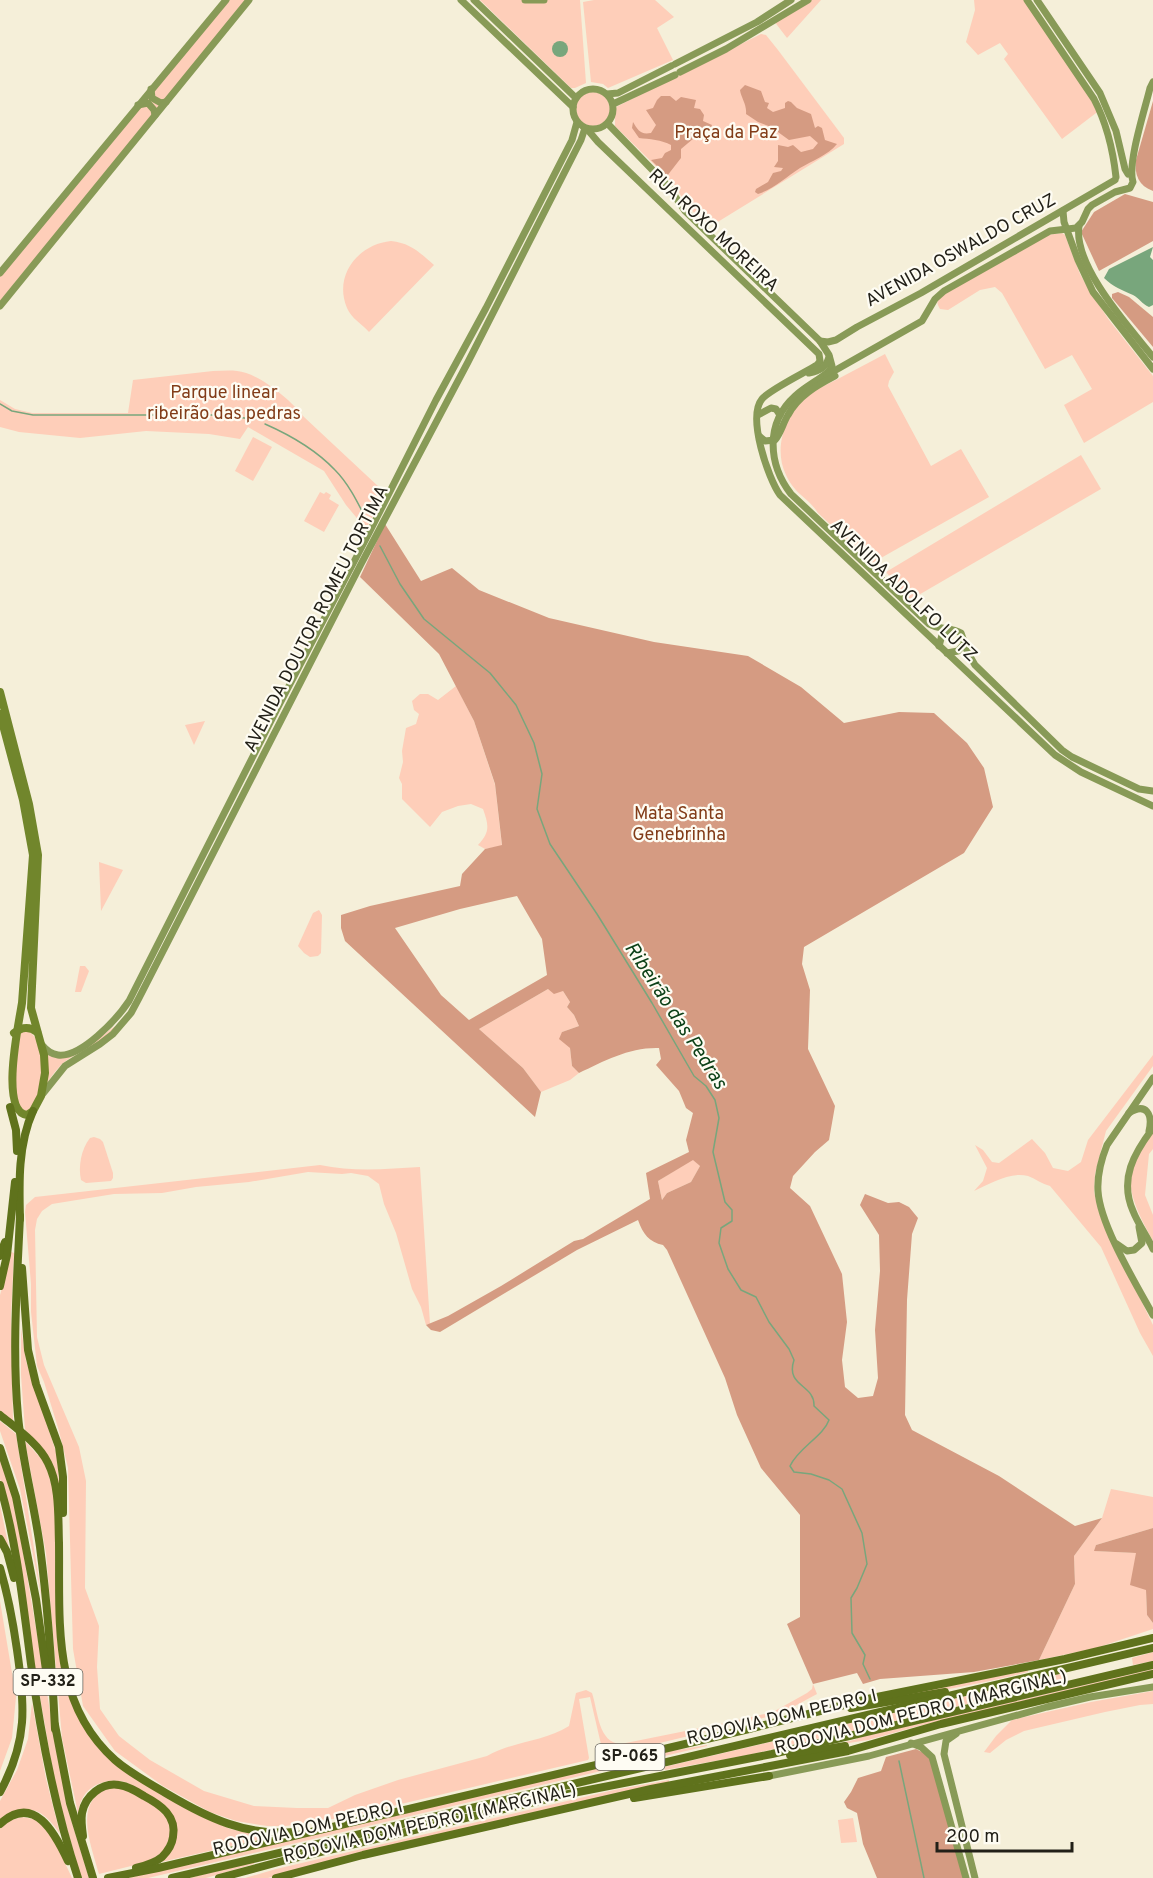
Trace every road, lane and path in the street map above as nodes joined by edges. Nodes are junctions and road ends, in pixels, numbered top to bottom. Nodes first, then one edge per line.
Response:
1 (226, 0) edge
2 (249, 0) edge
3 (461, 0) edge
4 (474, 0) edge
5 (544, 0) edge
6 (791, 0) edge
7 (808, 0) edge
8 (1027, 0) edge
9 (1036, 0) edge
10 (525, 1) edge
11 (1153, 82) edge
12 (151, 89) junction
13 (607, 94) junction
14 (576, 98) junction
15 (166, 102) junction
16 (614, 104) junction
17 (138, 105) junction
18 (573, 107) junction
19 (155, 116) junction
20 (577, 122) junction
21 (608, 124) junction
22 (586, 128) junction
23 (1137, 144) junction
24 (1120, 145) junction
25 (1129, 175) junction
26 (1116, 179) junction
27 (1125, 190) junction
28 (1063, 211) junction
29 (1079, 226) junction
30 (1067, 229) junction
31 (0, 273) edge
32 (0, 306) edge
33 (843, 336) junction
34 (820, 341) junction
35 (871, 351) junction
36 (830, 355) junction
37 (1153, 357) edge
38 (1153, 369) edge
39 (803, 374) junction
40 (820, 380) junction
41 (758, 415) junction
42 (780, 415) junction
43 (759, 436) junction
44 (772, 440) junction
45 (393, 486) junction
46 (382, 488) dead end
47 (360, 550) junction
48 (360, 566) junction
49 (950, 629) junction
50 (965, 643) junction
51 (939, 646) junction
52 (947, 653) junction
53 (0, 692) edge
54 (0, 714) edge
55 (0, 751) edge
56 (10, 751) junction
57 (1153, 791) edge
58 (1153, 806) edge
59 (29, 967) junction
60 (37, 1032) junction
61 (14, 1033) junction
62 (42, 1045) junction
63 (1153, 1078) edge
64 (40, 1096) junction
65 (10, 1107) junction
66 (33, 1111) junction
67 (1125, 1117) junction
68 (1151, 1130) edge
69 (20, 1216) junction
70 (1137, 1219) junction
71 (10, 1227) junction
72 (1114, 1240) junction
73 (1153, 1249) edge
74 (0, 1256) edge
75 (0, 1286) edge
76 (1153, 1315) edge
77 (0, 1415) edge
78 (0, 1448) edge
79 (0, 1485) edge
80 (0, 1539) edge
81 (0, 1568) edge
82 (0, 1584) edge
83 (60, 1607) junction
84 (1153, 1630) edge
85 (1153, 1638) edge
86 (1153, 1648) edge
87 (1065, 1659) junction
88 (19, 1665) junction
89 (31, 1665) junction
90 (1153, 1665) edge
91 (1153, 1674) edge
92 (1005, 1683) junction
93 (1153, 1687) edge
94 (941, 1724) junction
95 (971, 1727) junction
96 (55, 1729) junction
97 (749, 1729) junction
98 (911, 1743) junction
99 (944, 1754) junction
100 (932, 1757) junction
101 (739, 1761) junction
102 (769, 1776) joint
103 (0, 1792) edge
104 (566, 1808) junction
105 (0, 1824) edge
106 (348, 1824) junction
107 (85, 1855) junction
108 (363, 1856) junction
109 (76, 1878) edge
110 (93, 1878) edge
111 (108, 1878) edge
112 (172, 1878) edge
113 (219, 1878) edge
114 (276, 1878) edge
115 (296, 1878) edge
116 (966, 1878) edge
117 (975, 1878) edge

1 - 12 main road
2 - 15 main road
3 - 18 main road
4 - 14 main road
5 - 10 main road
6 - 13 main road
7 - 16 main road
8 - 26 main road
9 - 24 main road
11 - 23 main road
12 - 15 main road
12 - 17 main road
13 - 14 main road
13 - 16 main road
14 - 18 main road
15 - 19 main road
16 - 21 main road
17 - 19 main road
17 - 31 main road
18 - 20 main road
19 - 32 main road
20 - 22 main road
20 - 45 main road, AVENIDA DOUTOR ROMEU TORTIMA
21 - 22 main road
21 - 34 main road, RUA ROXO MOREIRA
22 - 39 main road, RUA ROXO MOREIRA
22 - 48 main road, AVENIDA DOUTOR ROMEU TORTIMA
23 - 24 main road
23 - 25 main road
24 - 25 main road
25 - 26 main road
25 - 27 main road
26 - 27 main road
26 - 28 main road, AVENIDA OSWALDO CRUZ
27 - 29 main road, AVENIDA OSWALDO CRUZ
28 - 30 main road
28 - 33 main road, AVENIDA OSWALDO CRUZ
29 - 30 main road, AVENIDA OSWALDO CRUZ
29 - 37 main road
30 - 35 main road, AVENIDA OSWALDO CRUZ
30 - 38 main road
33 - 34 main road, AVENIDA OSWALDO CRUZ
33 - 36 main road
34 - 36 main road
35 - 40 main road, AVENIDA OSWALDO CRUZ
35 - 44 main road
36 - 39 main road
36 - 40 main road
39 - 41 main road
40 - 42 main road, AVENIDA ADOLFO LUTZ
41 - 42 main road
41 - 43 main road, AVENIDA ADOLFO LUTZ
42 - 44 main road, AVENIDA ADOLFO LUTZ
43 - 44 main road
43 - 51 main road, AVENIDA ADOLFO LUTZ
44 - 49 main road, AVENIDA ADOLFO LUTZ
45 - 46 main road
45 - 47 main road, AVENIDA DOUTOR ROMEU TORTIMA
47 - 48 main road
47 - 62 main road, AVENIDA DOUTOR ROMEU TORTIMA
48 - 64 main road, AVENIDA DOUTOR ROMEU TORTIMA
49 - 50 main road, AVENIDA ADOLFO LUTZ
49 - 51 main road
50 - 52 main road
50 - 57 main road, AVENIDA ADOLFO LUTZ
51 - 52 main road, AVENIDA ADOLFO LUTZ
52 - 58 main road, AVENIDA ADOLFO LUTZ
53 - 59 main road
54 - 56 main road
55 - 56 main road
56 - 59 main road
59 - 60 main road
59 - 61 main road
60 - 61 main road
60 - 62 main road
61 - 65 main road
62 - 64 main road
63 - 67 main road
64 - 66 main road
65 - 66 main road
65 - 71 highway
66 - 69 highway
67 - 68 main road
67 - 72 main road
68 - 70 main road
69 - 83 highway
69 - 96 highway
70 - 72 main road
70 - 73 main road
71 - 74 highway
71 - 75 highway
72 - 76 main road
77 - 83 highway
78 - 96 highway, SP-332
79 - 89 highway, SP-332
80 - 89 highway
81 - 88 highway
82 - 88 highway
83 - 106 highway
84 - 87 highway
85 - 87 highway, RODOVIA DOM PEDRO I (MARGINAL) / SP-065
86 - 92 highway, RODOVIA DOM PEDRO I / SP-065
87 - 97 highway, RODOVIA DOM PEDRO I (MARGINAL) / SP-065
88 - 103 highway
89 - 109 highway, SP-332
90 - 101 highway, RODOVIA DOM PEDRO I / SP-065
91 - 94 highway, RODOVIA DOM PEDRO I (MARGINAL) / SP-065
92 - 97 highway
92 - 112 highway, RODOVIA DOM PEDRO I / SP-065
93 - 95 main road
94 - 101 highway
94 - 104 highway, RODOVIA DOM PEDRO I (MARGINAL) / SP-065
95 - 98 main road
95 - 99 main road
96 - 107 highway, SP-332
97 - 106 highway, RODOVIA DOM PEDRO I (MARGINAL) / SP-065
98 - 100 main road
98 - 102 main road
99 - 100 main road
99 - 117 main road
100 - 116 main road
101 - 113 highway, RODOVIA DOM PEDRO I / SP-065
102 - 104 highway
104 - 108 highway, RODOVIA DOM PEDRO I (MARGINAL) / SP-065
105 - 109 highway
106 - 111 highway, RODOVIA DOM PEDRO I (MARGINAL) / SP-065
107 - 110 highway, SP-332
107 - 111 highway
108 - 114 highway, RODOVIA DOM PEDRO I (MARGINAL) / SP-065
108 - 115 highway

